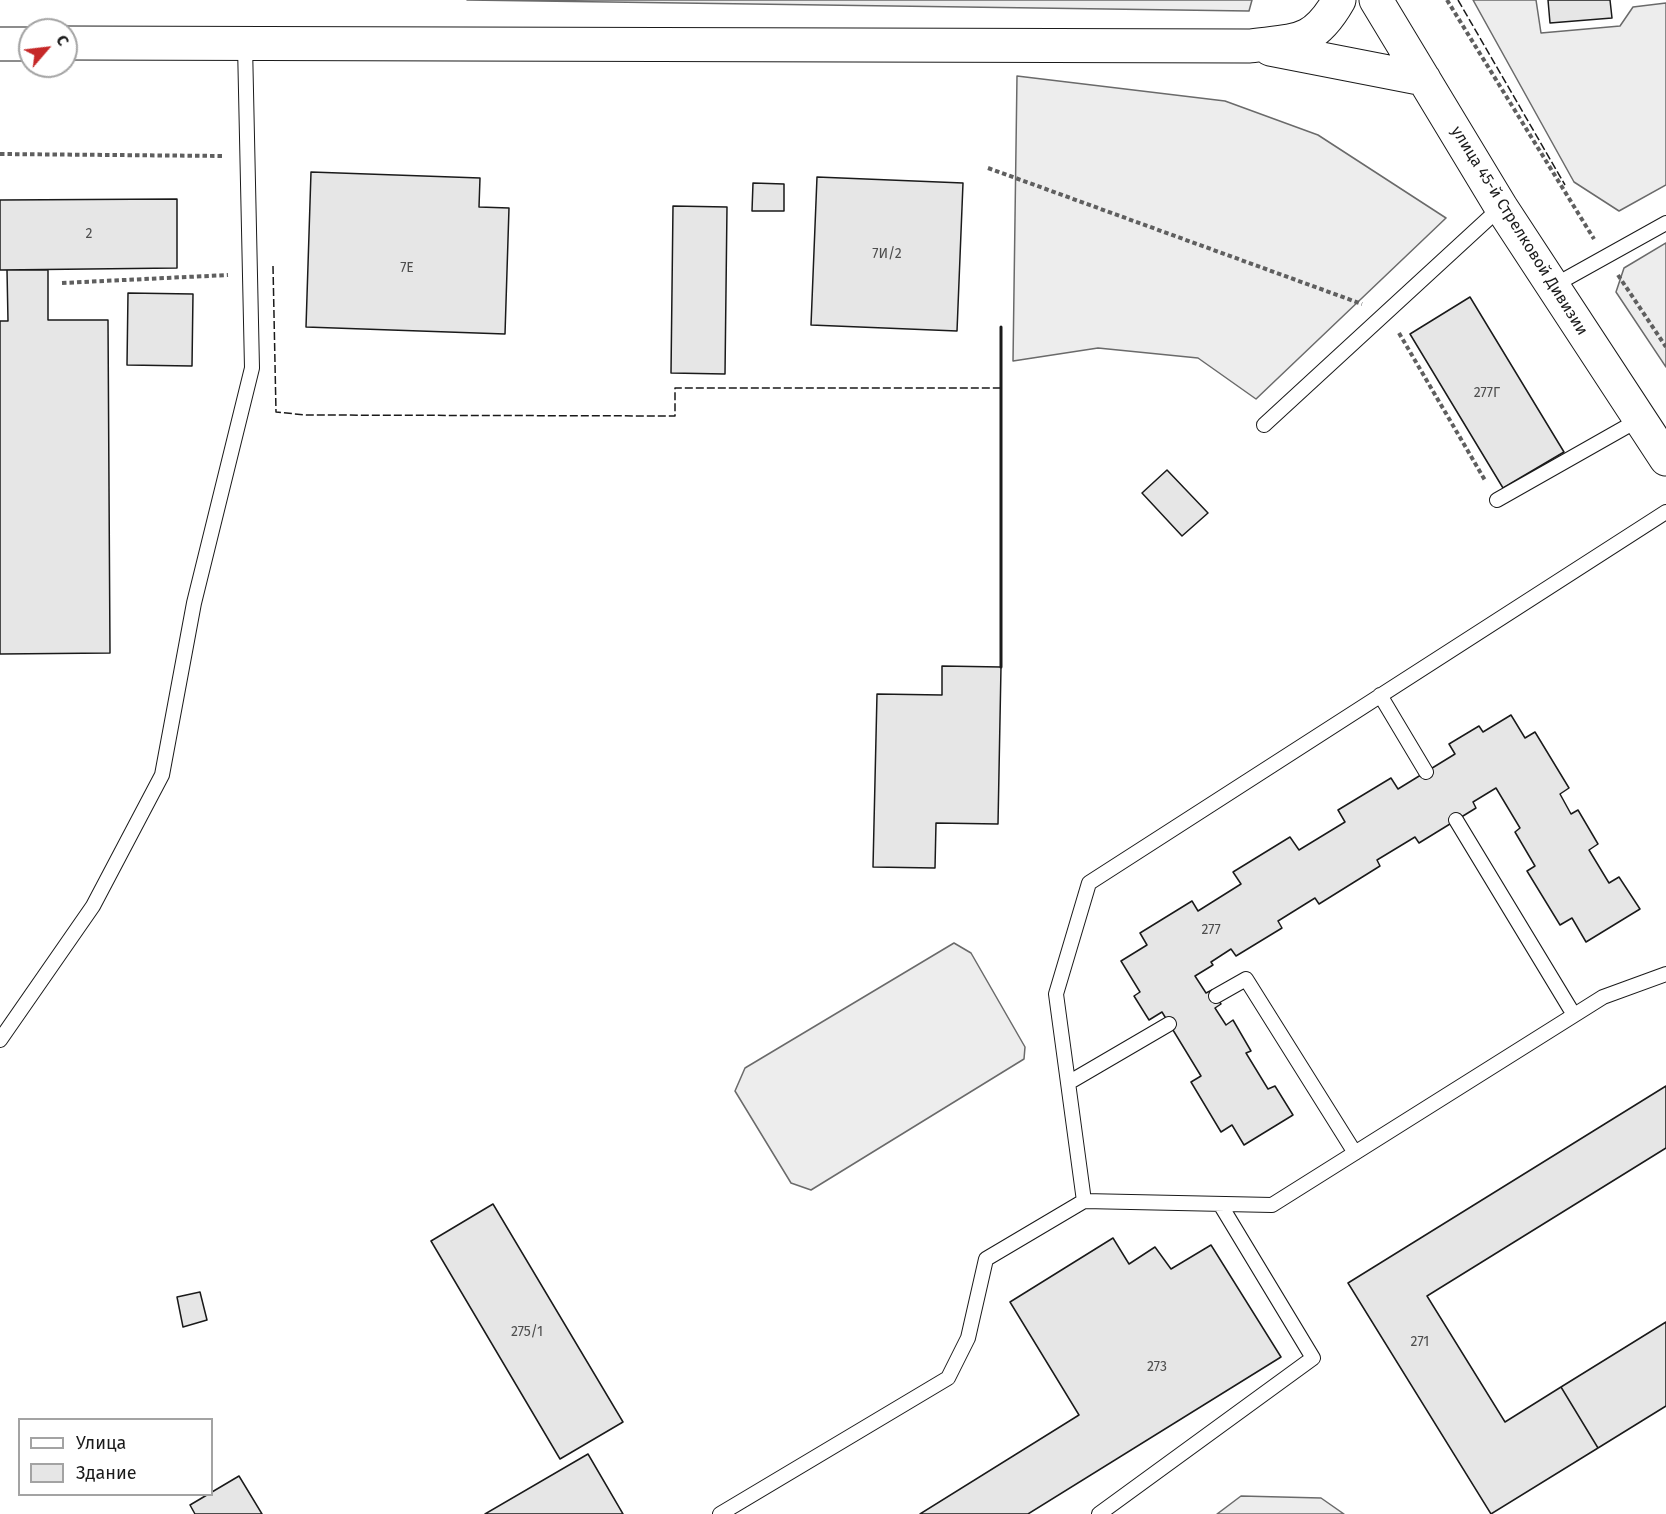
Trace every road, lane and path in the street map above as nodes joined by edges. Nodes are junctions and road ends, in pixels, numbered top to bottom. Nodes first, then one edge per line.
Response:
1 (1339, 0) edge
2 (1376, 0) edge
3 (1447, 0) edge
4 (78, 43) edge
5 (0, 44) edge
6 (18, 44) edge
7 (245, 45) junction
8 (1250, 46) junction
9 (1424, 79) junction
10 (0, 154) edge
11 (248, 156) junction
12 (988, 168) dead end
13 (1501, 207) junction
14 (1666, 223) edge
15 (1605, 256) junction
16 (250, 274) junction
17 (62, 283) dead end
18 (1553, 286) junction
19 (1387, 313) junction
20 (1666, 347) edge
21 (1264, 426) dead end
22 (1656, 437) edge
23 (1497, 500) joint
24 (1666, 512) edge
25 (1380, 695) junction
26 (1426, 772) dead end
27 (1456, 820) dead end
28 (1666, 974) edge
29 (1216, 996) dead end
30 (1574, 1015) junction
31 (1168, 1024) dead end
32 (0, 1040) edge
33 (1068, 1083) junction
34 (1355, 1153) junction
35 (1084, 1201) junction
36 (1220, 1204) junction
37 (720, 1514) edge
38 (1099, 1514) edge

1 - 8 street
2 - 9 street, улица 45-й Стрелковой Дивизии
3 - 15 path
4 - 7 street
5 - 6 street
7 - 8 street
7 - 11 lane
8 - 9 street
9 - 13 street, улица 45-й Стрелковой Дивизии
10 - 11 path
11 - 16 lane
12 - 19 path
13 - 18 street, улица 45-й Стрелковой Дивизии
13 - 19 lane
14 - 15 lane
15 - 18 lane
15 - 20 path
16 - 17 path
16 - 32 lane
18 - 22 street, улица 45-й Стрелковой Дивизии
19 - 21 lane
19 - 23 path
22 - 23 lane
24 - 25 lane
25 - 26 lane
25 - 33 lane
27 - 30 lane
28 - 30 lane
29 - 34 lane
30 - 34 lane
31 - 33 lane
33 - 35 lane
34 - 36 lane
35 - 36 lane
35 - 37 lane
36 - 38 lane

